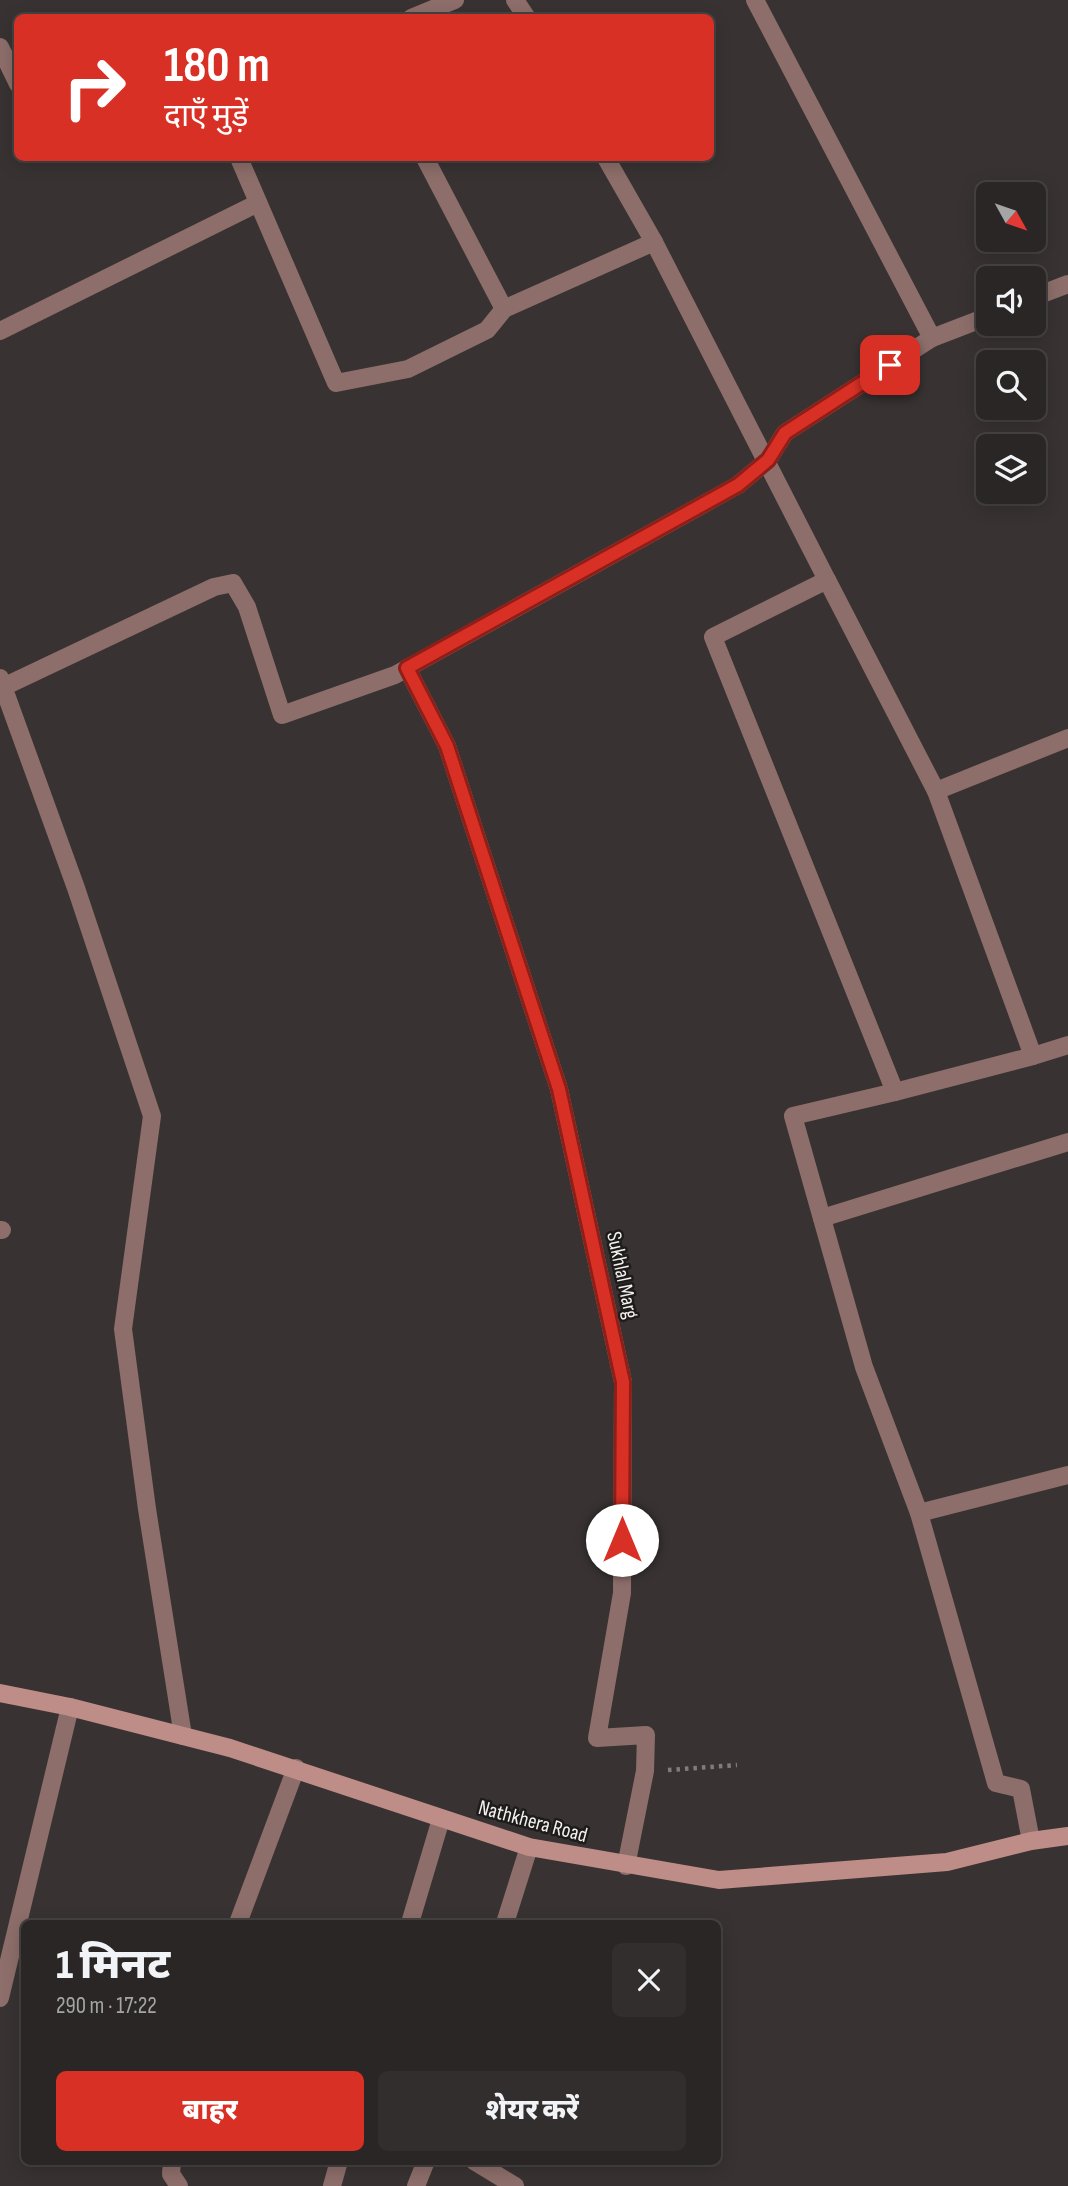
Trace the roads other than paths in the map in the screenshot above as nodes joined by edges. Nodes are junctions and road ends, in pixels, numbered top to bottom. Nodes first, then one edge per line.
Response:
1 (455, 0) edge
2 (755, 0) edge
3 (421, 14) edge
4 (0, 47) edge
5 (14, 75) edge
6 (240, 161) edge
7 (427, 161) edge
8 (608, 161) edge
9 (258, 203) junction
10 (654, 242) junction
11 (1068, 284) edge
12 (1046, 292) edge
13 (504, 309) junction
14 (976, 321) edge
15 (0, 331) edge
16 (932, 338) junction
17 (768, 460) junction
18 (827, 580) junction
19 (407, 668) junction
20 (2, 682) edge
21 (1068, 738) edge
22 (936, 791) junction
23 (1068, 1045) edge
24 (1033, 1056) junction
25 (895, 1092) junction
26 (1068, 1142) edge
27 (822, 1218) junction
28 (1068, 1475) edge
29 (919, 1513) junction
30 (0, 1693) edge
31 (70, 1706) junction
32 (183, 1736) junction
33 (296, 1768) junction
34 (441, 1819) junction
35 (1068, 1836) edge
36 (1031, 1841) junction
37 (529, 1847) junction
38 (626, 1866) junction
39 (239, 1920) edge
40 (411, 1920) edge
41 (506, 1920) edge
42 (0, 1998) edge
43 (172, 2165) edge
44 (338, 2165) edge
45 (424, 2165) edge
46 (481, 2165) edge
47 (179, 2186) edge
48 (332, 2186) edge
49 (416, 2186) edge
50 (515, 2186) edge

1 - 3 street
2 - 16 street
4 - 5 street
6 - 9 street
7 - 13 street
8 - 10 street
9 - 13 street
9 - 15 street
10 - 13 street
10 - 17 street
11 - 12 street
14 - 16 street
16 - 17 street
17 - 18 street
17 - 19 street
18 - 22 street
18 - 25 street
19 - 20 street
19 - 38 street, Sukhlal Marg
20 - 32 street
21 - 22 street
22 - 24 street
23 - 24 street
24 - 25 street
25 - 27 street
26 - 27 street
27 - 29 street
28 - 29 street
29 - 36 street
30 - 31 street, Nathkhera Road
31 - 32 street, Nathkhera Road
31 - 42 street
32 - 33 street, Nathkhera Road
33 - 34 street, Nathkhera Road
33 - 39 street
34 - 37 street, Nathkhera Road
34 - 40 street
35 - 36 street, Nathkhera Road
36 - 38 street, Nathkhera Road
37 - 38 street, Nathkhera Road
37 - 41 street
43 - 47 street
44 - 48 street
45 - 49 street
46 - 50 street

